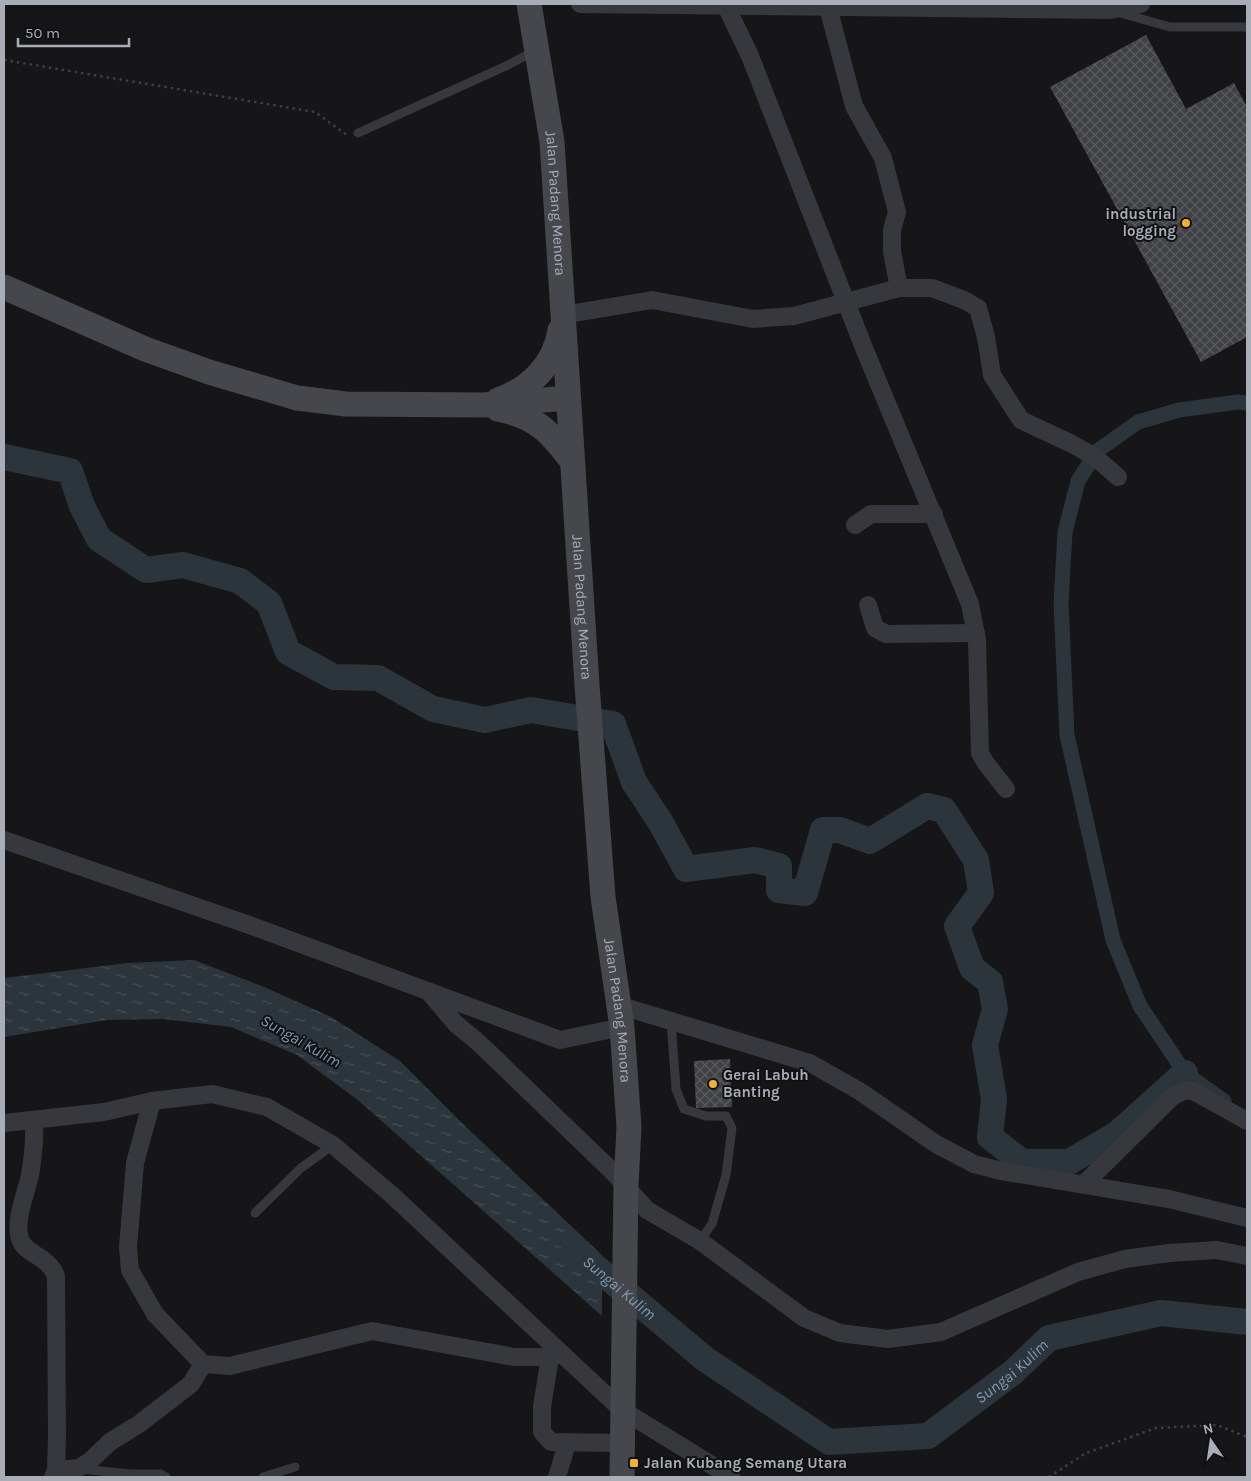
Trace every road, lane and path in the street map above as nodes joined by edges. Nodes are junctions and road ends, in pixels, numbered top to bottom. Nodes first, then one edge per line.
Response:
1 (529, 4) edge
2 (580, 4) edge
3 (1141, 4) edge
4 (726, 6) junction
5 (828, 7) junction
6 (1110, 10) junction
7 (1247, 27) edge
8 (538, 50) junction
9 (4, 60) edge
10 (358, 133) joint
11 (4, 288) edge
12 (899, 288) junction
13 (846, 301) junction
14 (563, 315) junction
15 (568, 398) junction
16 (484, 406) junction
17 (572, 461) junction
18 (1118, 476) dead end
19 (934, 514) junction
20 (856, 525) dead end
21 (868, 605) dead end
22 (976, 633) junction
23 (1006, 789) dead end
24 (4, 840) edge
25 (428, 991) junction
26 (620, 1016) junction
27 (671, 1021) junction
28 (152, 1101) junction
29 (34, 1121) junction
30 (1247, 1121) edge
31 (4, 1123) edge
32 (334, 1145) junction
33 (1084, 1184) junction
34 (626, 1185) junction
35 (255, 1213) dead end
36 (1247, 1218) edge
37 (700, 1241) junction
38 (1247, 1256) edge
39 (556, 1356) junction
40 (203, 1364) junction
41 (622, 1410) junction
42 (1247, 1436) edge
43 (622, 1443) junction
44 (567, 1444) junction
45 (295, 1466) dead end
46 (78, 1468) junction
47 (714, 1472) edge
48 (54, 1474) edge
49 (166, 1477) edge
50 (263, 1477) edge
51 (557, 1477) edge
52 (622, 1477) edge
53 (731, 1477) edge
54 (1049, 1477) edge

1 - 8 main road, Jalan Padang Menora
2 - 4 street
3 - 6 street
4 - 5 street
4 - 13 street
5 - 6 street
5 - 12 street
6 - 7 lane
8 - 10 lane
8 - 14 main road, Jalan Padang Menora
9 - 10 path
11 - 16 main road
12 - 13 street
12 - 18 street
13 - 14 street
13 - 19 street
14 - 15 main road, Jalan Padang Menora
14 - 16 main road
15 - 16 main road
15 - 17 main road, Jalan Padang Menora
16 - 17 main road
17 - 26 main road, Jalan Padang Menora
19 - 20 street
19 - 22 street
21 - 22 street
22 - 23 street
24 - 25 street
25 - 26 street
25 - 34 street
26 - 27 street
26 - 34 main road, Jalan Padang Menora
27 - 33 street
27 - 37 lane
28 - 29 street
28 - 32 street
28 - 40 street
29 - 31 street
29 - 48 street
30 - 33 street
32 - 35 lane
32 - 39 street
33 - 36 street
34 - 37 street
34 - 41 main road, Jalan Padang Menora
37 - 38 street
39 - 40 street
39 - 41 street
39 - 44 street
40 - 46 street
41 - 43 main road, Jalan Padang Menora
41 - 47 street
42 - 54 path
43 - 44 street
43 - 52 main road, Jalan Padang Menora
44 - 51 street
45 - 50 lane
46 - 48 street
46 - 49 lane
47 - 53 street

